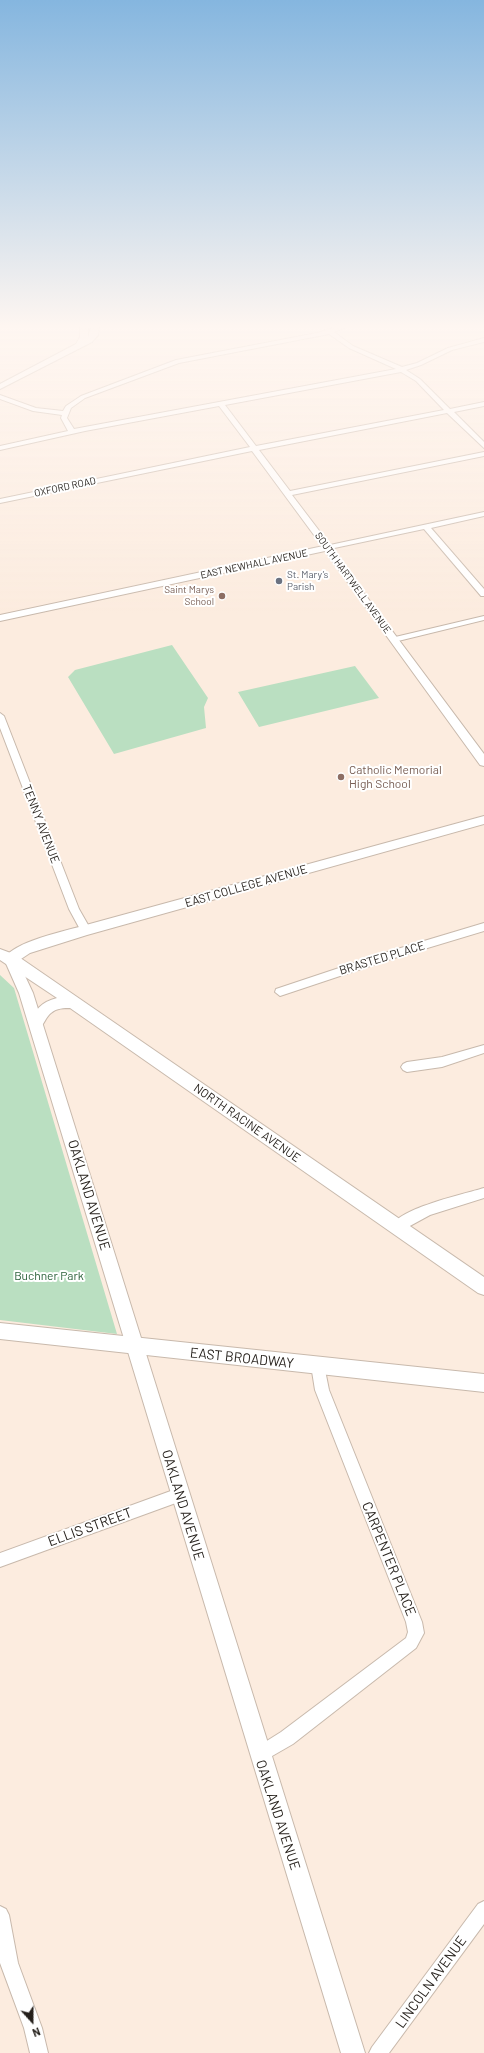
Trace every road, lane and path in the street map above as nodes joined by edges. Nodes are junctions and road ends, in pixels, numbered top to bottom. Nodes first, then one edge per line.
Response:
1 (66, 424) edge
2 (116, 424) edge
3 (236, 424) edge
4 (381, 424) edge
5 (461, 424) edge
6 (72, 432) junction
7 (484, 446) edge
8 (0, 448) edge
9 (254, 448) junction
10 (484, 454) edge
11 (288, 494) junction
12 (0, 501) edge
13 (484, 514) edge
14 (426, 526) junction
15 (328, 548) junction
16 (484, 594) edge
17 (0, 618) edge
18 (484, 618) edge
19 (394, 640) junction
20 (0, 716) edge
21 (3, 732) edge
22 (484, 762) edge
23 (484, 820) edge
24 (484, 927) edge
25 (86, 930) junction
26 (5, 956) edge
27 (280, 992) dead end
28 (72, 1002) junction
29 (36, 1024) junction
30 (484, 1049) edge
31 (408, 1068) dead end
32 (484, 1193) edge
33 (397, 1227) junction
34 (484, 1287) edge
35 (0, 1331) edge
36 (134, 1346) junction
37 (318, 1366) junction
38 (484, 1383) edge
39 (179, 1495) junction
40 (0, 1560) edge
41 (260, 1756) junction
42 (484, 1910) edge
43 (0, 1916) edge
44 (39, 2053) edge
45 (353, 2053) edge
46 (378, 2053) edge

1 - 6 street
2 - 6 street
3 - 9 street, SOUTH HARTWELL AVENUE
4 - 9 street, OXFORD ROAD
5 - 7 street
6 - 8 street
9 - 11 street, SOUTH HARTWELL AVENUE
9 - 12 street, OXFORD ROAD
10 - 11 street
11 - 15 street, SOUTH HARTWELL AVENUE
13 - 14 street, EAST NEWHALL AVENUE
14 - 15 street, EAST NEWHALL AVENUE
14 - 16 street
15 - 17 street, EAST NEWHALL AVENUE
15 - 19 street, SOUTH HARTWELL AVENUE
18 - 19 street
19 - 22 street, SOUTH HARTWELL AVENUE
20 - 21 street, TENNY AVENUE
21 - 25 street, TENNY AVENUE
23 - 25 street, EAST COLLEGE AVENUE
24 - 27 street, BRASTED PLACE
25 - 26 street, EAST COLLEGE AVENUE
26 - 28 main road, NORTH RACINE AVENUE
26 - 29 street, OAKLAND AVENUE
28 - 29 main road
28 - 33 main road, NORTH RACINE AVENUE
29 - 36 street, OAKLAND AVENUE
30 - 31 street
32 - 33 street
33 - 34 main road, NORTH RACINE AVENUE
35 - 36 main road, EAST BROADWAY
36 - 37 main road, EAST BROADWAY
36 - 39 street, OAKLAND AVENUE
37 - 38 main road, EAST BROADWAY
37 - 41 street, CARPENTER PLACE
39 - 40 street, ELLIS STREET
39 - 41 street, OAKLAND AVENUE
41 - 45 street, OAKLAND AVENUE
42 - 46 street, LINCOLN AVENUE
43 - 44 street

